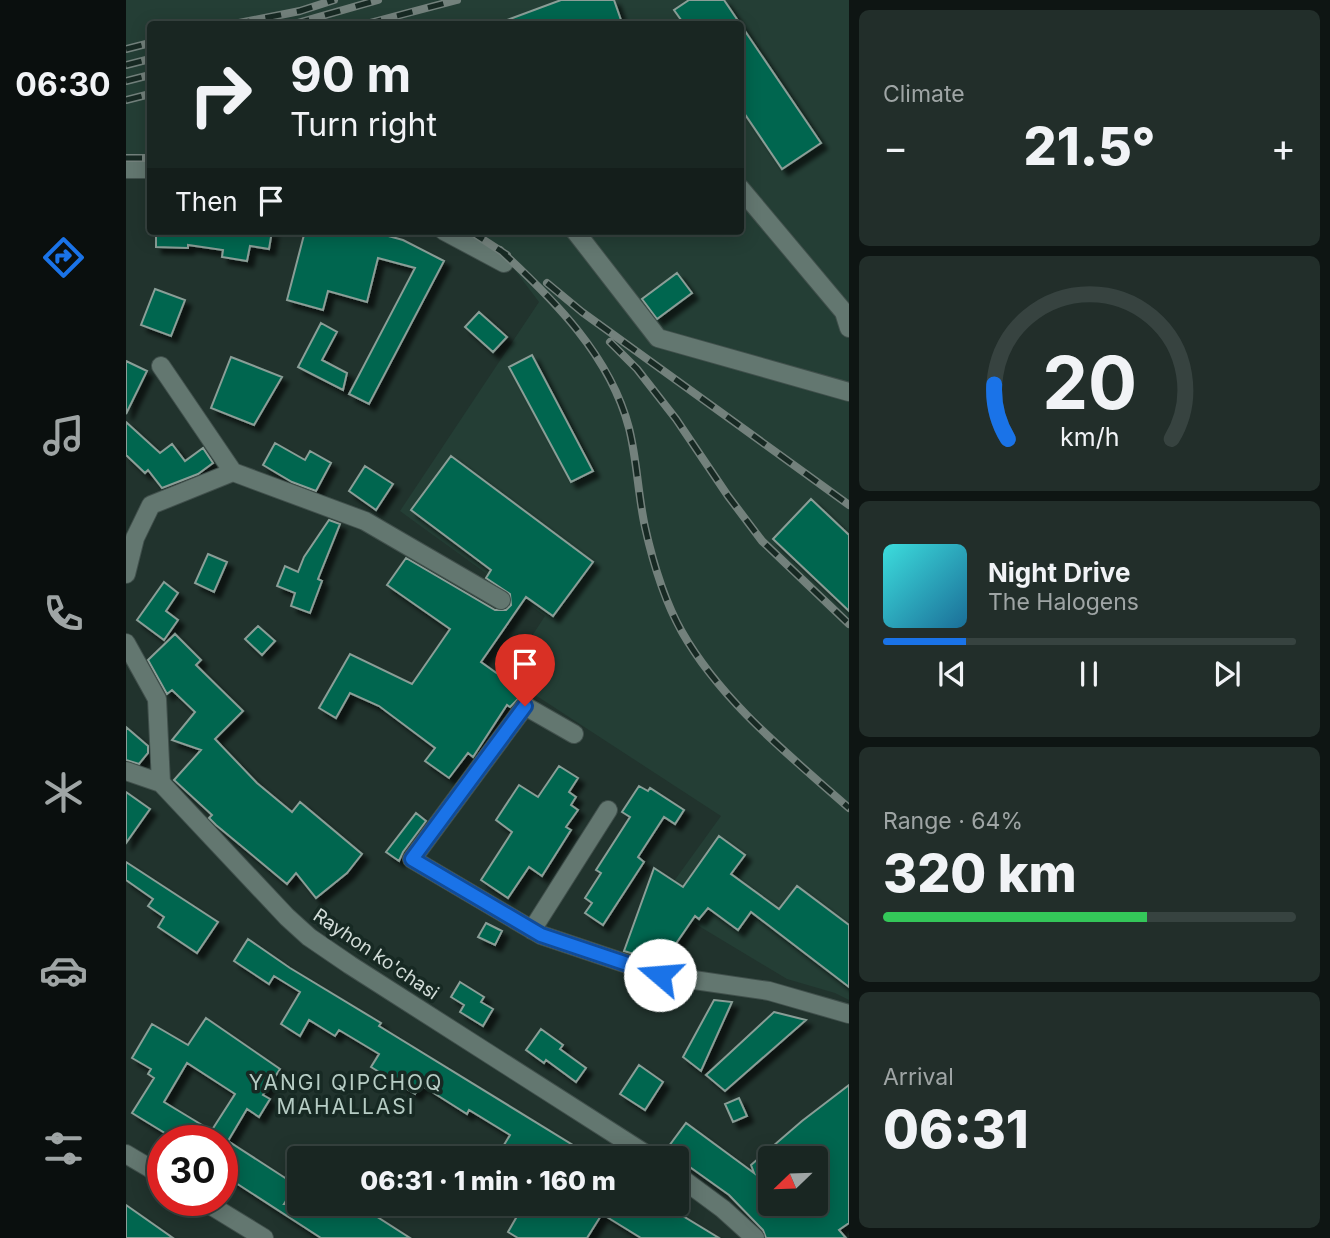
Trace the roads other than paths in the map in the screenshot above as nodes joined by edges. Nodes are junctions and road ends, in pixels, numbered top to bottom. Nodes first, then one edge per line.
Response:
1 (126, 169) edge
2 (147, 169) edge
3 (744, 193) edge
4 (452, 235) edge
5 (578, 235) edge
6 (504, 263) dead end
7 (849, 328) edge
8 (160, 366) dead end
9 (849, 392) edge
10 (233, 472) junction
11 (126, 574) edge
12 (501, 600) dead end
13 (126, 643) edge
14 (574, 734) dead end
15 (126, 771) edge
16 (162, 783) junction
17 (608, 810) dead end
18 (532, 930) junction
19 (849, 1014) edge
20 (633, 1146) edge
21 (126, 1154) edge
22 (147, 1166) edge
23 (689, 1184) edge
24 (228, 1216) edge
25 (264, 1238) edge
26 (755, 1238) edge

1 - 2 street
3 - 7 street
4 - 6 street
5 - 9 street
8 - 10 street
10 - 11 street
10 - 12 street
13 - 16 street
14 - 18 street
15 - 16 street
16 - 20 street, Rayhon ko'chasi
17 - 18 street
18 - 19 street
21 - 22 street
23 - 26 street
24 - 25 street

